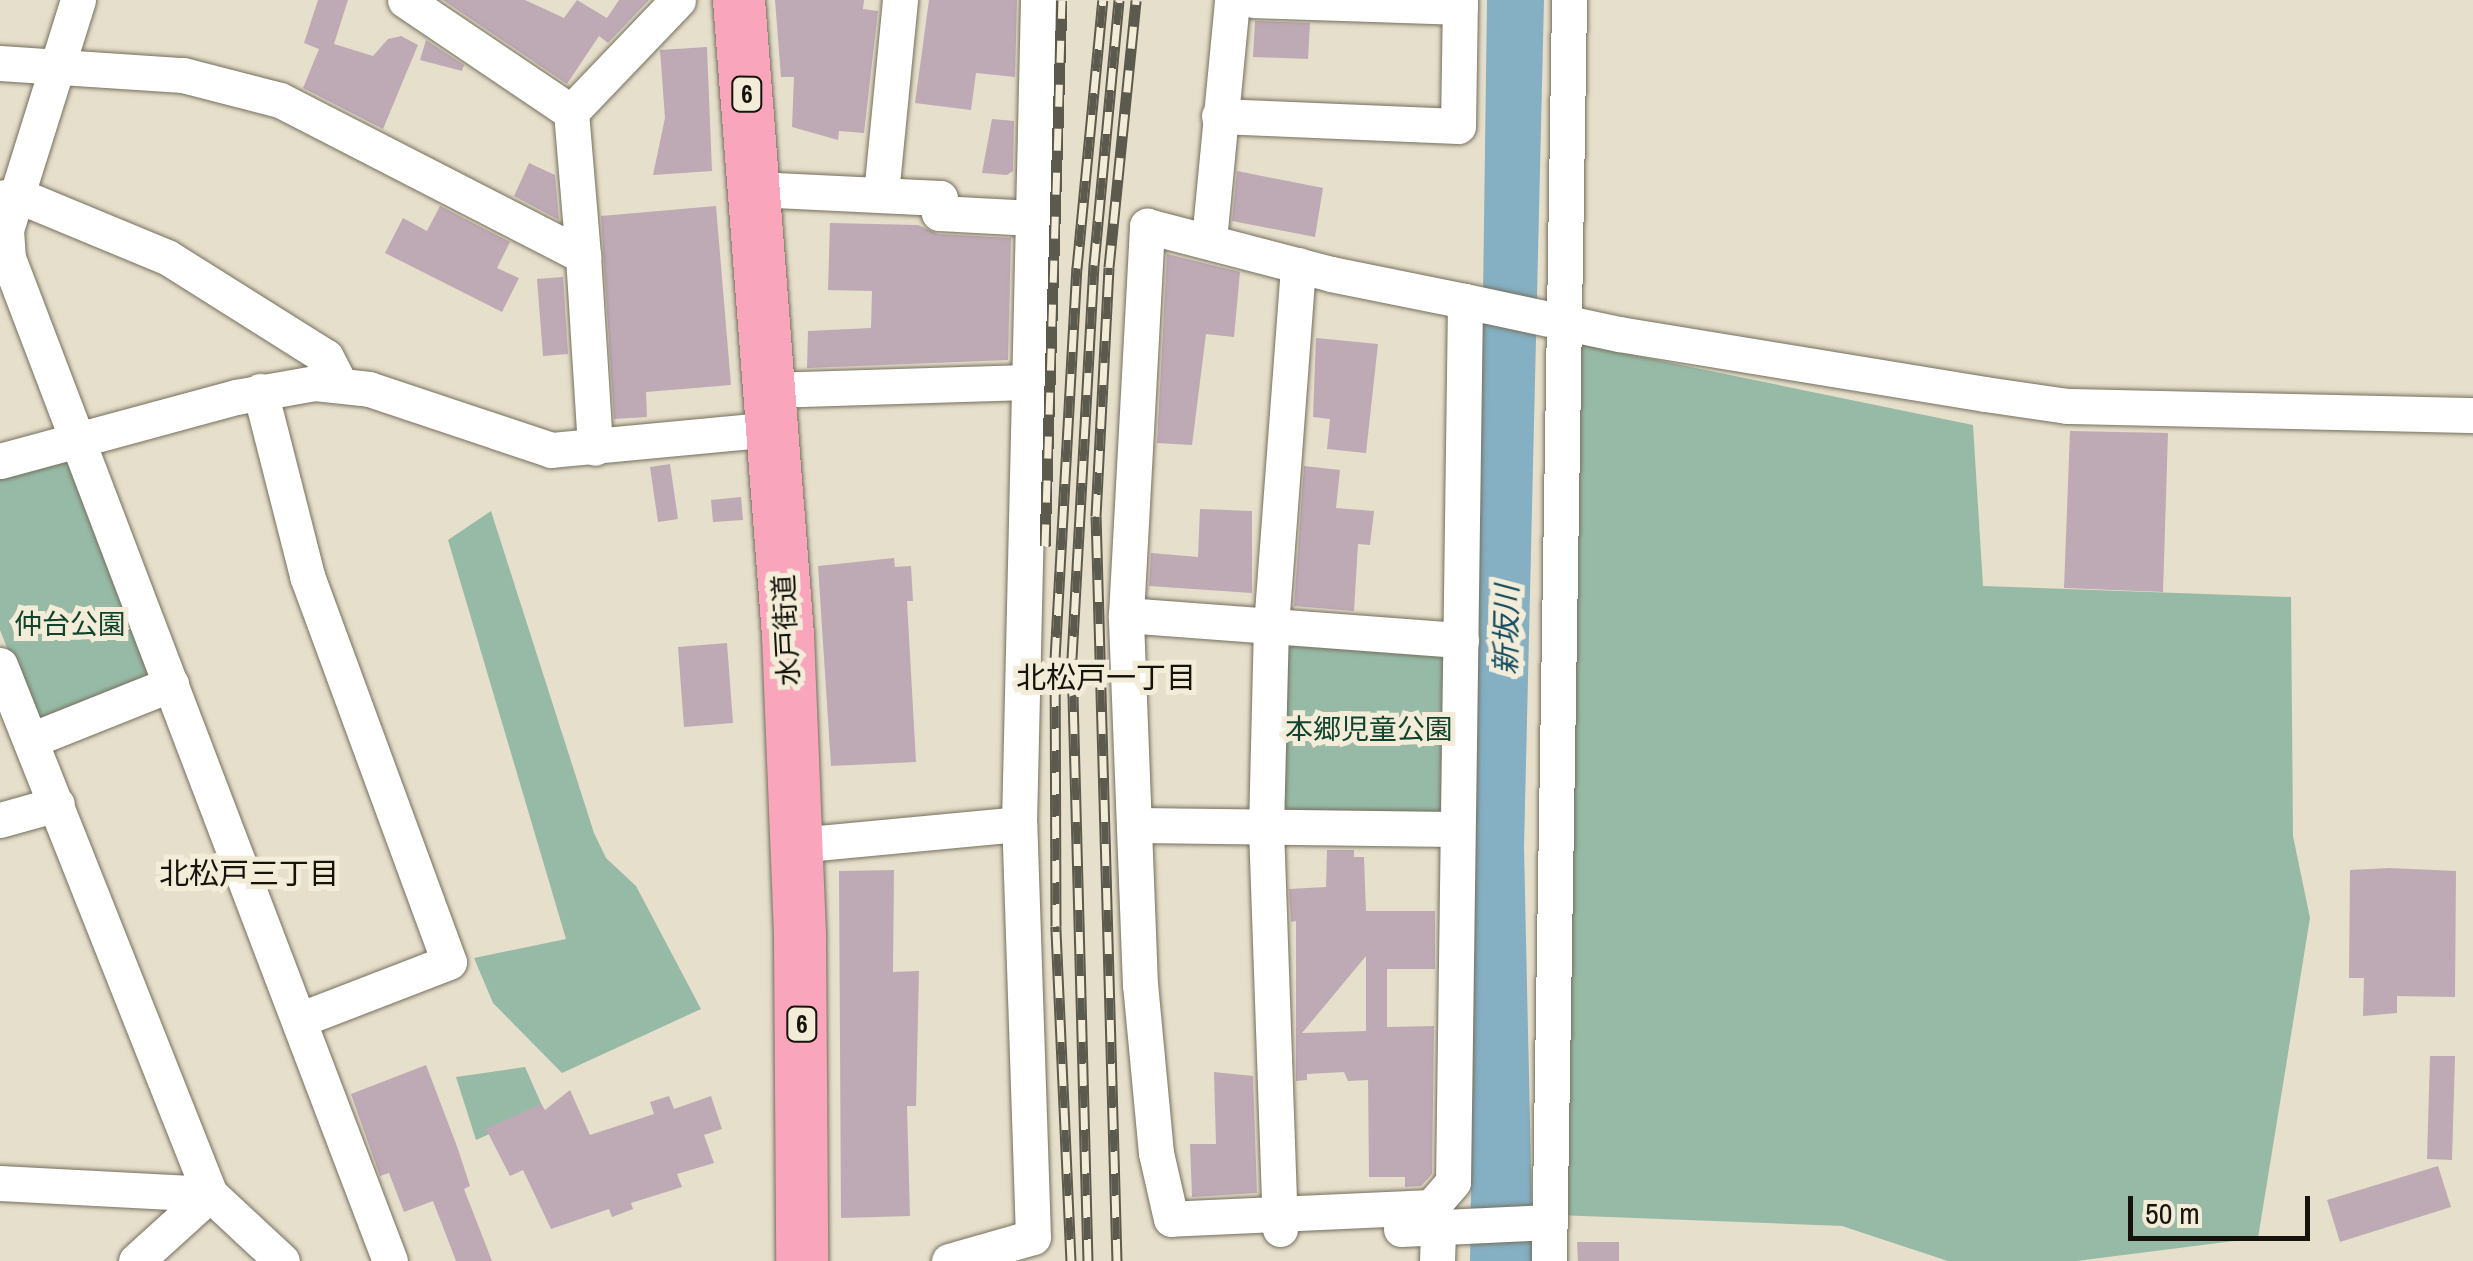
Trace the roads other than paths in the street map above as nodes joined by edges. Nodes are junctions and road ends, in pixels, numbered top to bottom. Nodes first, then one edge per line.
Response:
1 (78, 0) edge
2 (407, 0) edge
3 (678, 0) edge
4 (740, 0) edge
5 (900, 0) edge
6 (1038, 0) edge
7 (1232, 0) edge
8 (1254, 0) edge
9 (1569, 0) edge
10 (1331, 2) edge
11 (1460, 4) edge
12 (0, 63) edge
13 (58, 66) junction
14 (571, 112) junction
15 (1219, 116) junction
16 (755, 189) junction
17 (881, 194) junction
18 (8, 196) edge
19 (1033, 218) junction
20 (1209, 240) junction
21 (583, 256) junction
22 (1298, 265) junction
23 (1465, 301) junction
24 (1564, 322) junction
25 (1026, 382) junction
26 (340, 384) junction
27 (260, 392) junction
28 (771, 409) junction
29 (2473, 415) edge
30 (78, 440) junction
31 (595, 448) junction
32 (0, 461) edge
33 (1126, 615) junction
34 (1270, 626) junction
35 (1461, 640) junction
36 (0, 665) edge
37 (171, 684) junction
38 (31, 740) junction
39 (57, 804) junction
40 (0, 820) edge
41 (1019, 824) junction
42 (1136, 826) junction
43 (1266, 828) junction
44 (1457, 829) junction
45 (796, 845) junction
46 (300, 1019) junction
47 (0, 1184) edge
48 (210, 1194) junction
49 (1277, 1210) junction
50 (1544, 1222) junction
51 (1445, 1238) edge
52 (1034, 1249) edge
53 (136, 1261) edge
54 (282, 1261) edge
55 (390, 1261) edge
56 (802, 1261) edge
57 (949, 1261) edge
58 (1549, 1261) edge

1 - 13 street
2 - 14 street
3 - 14 street
4 - 16 highway, 水戸街道 / 6
5 - 17 street
6 - 19 street
7 - 15 street
8 - 10 street
9 - 24 street
10 - 11 street
11 - 15 street
12 - 13 street
13 - 18 street
13 - 21 street
14 - 21 street
15 - 20 street
16 - 17 street
16 - 28 highway, 水戸街道 / 6
17 - 19 street
18 - 26 street
18 - 30 street
19 - 25 street
20 - 22 street
20 - 33 street
21 - 31 street
22 - 23 street
22 - 34 street
23 - 24 street
23 - 35 street
24 - 29 street
24 - 50 street
25 - 28 street
25 - 41 street
26 - 27 street
26 - 31 street
27 - 30 street
27 - 46 street
28 - 31 street
28 - 45 highway, 水戸街道 / 6
30 - 32 street
30 - 37 street
33 - 34 street
33 - 42 street
34 - 35 street
34 - 43 street
35 - 44 street
36 - 38 street
37 - 38 street
37 - 46 street
38 - 39 street
39 - 40 street
39 - 48 street
41 - 45 street
41 - 52 street
42 - 43 street
42 - 49 street
43 - 44 street
43 - 49 street
44 - 49 street
45 - 56 highway, 水戸街道 / 6
46 - 55 street
47 - 48 street
48 - 53 street
48 - 54 street
49 - 51 street
50 - 51 street
50 - 58 street
52 - 57 street

